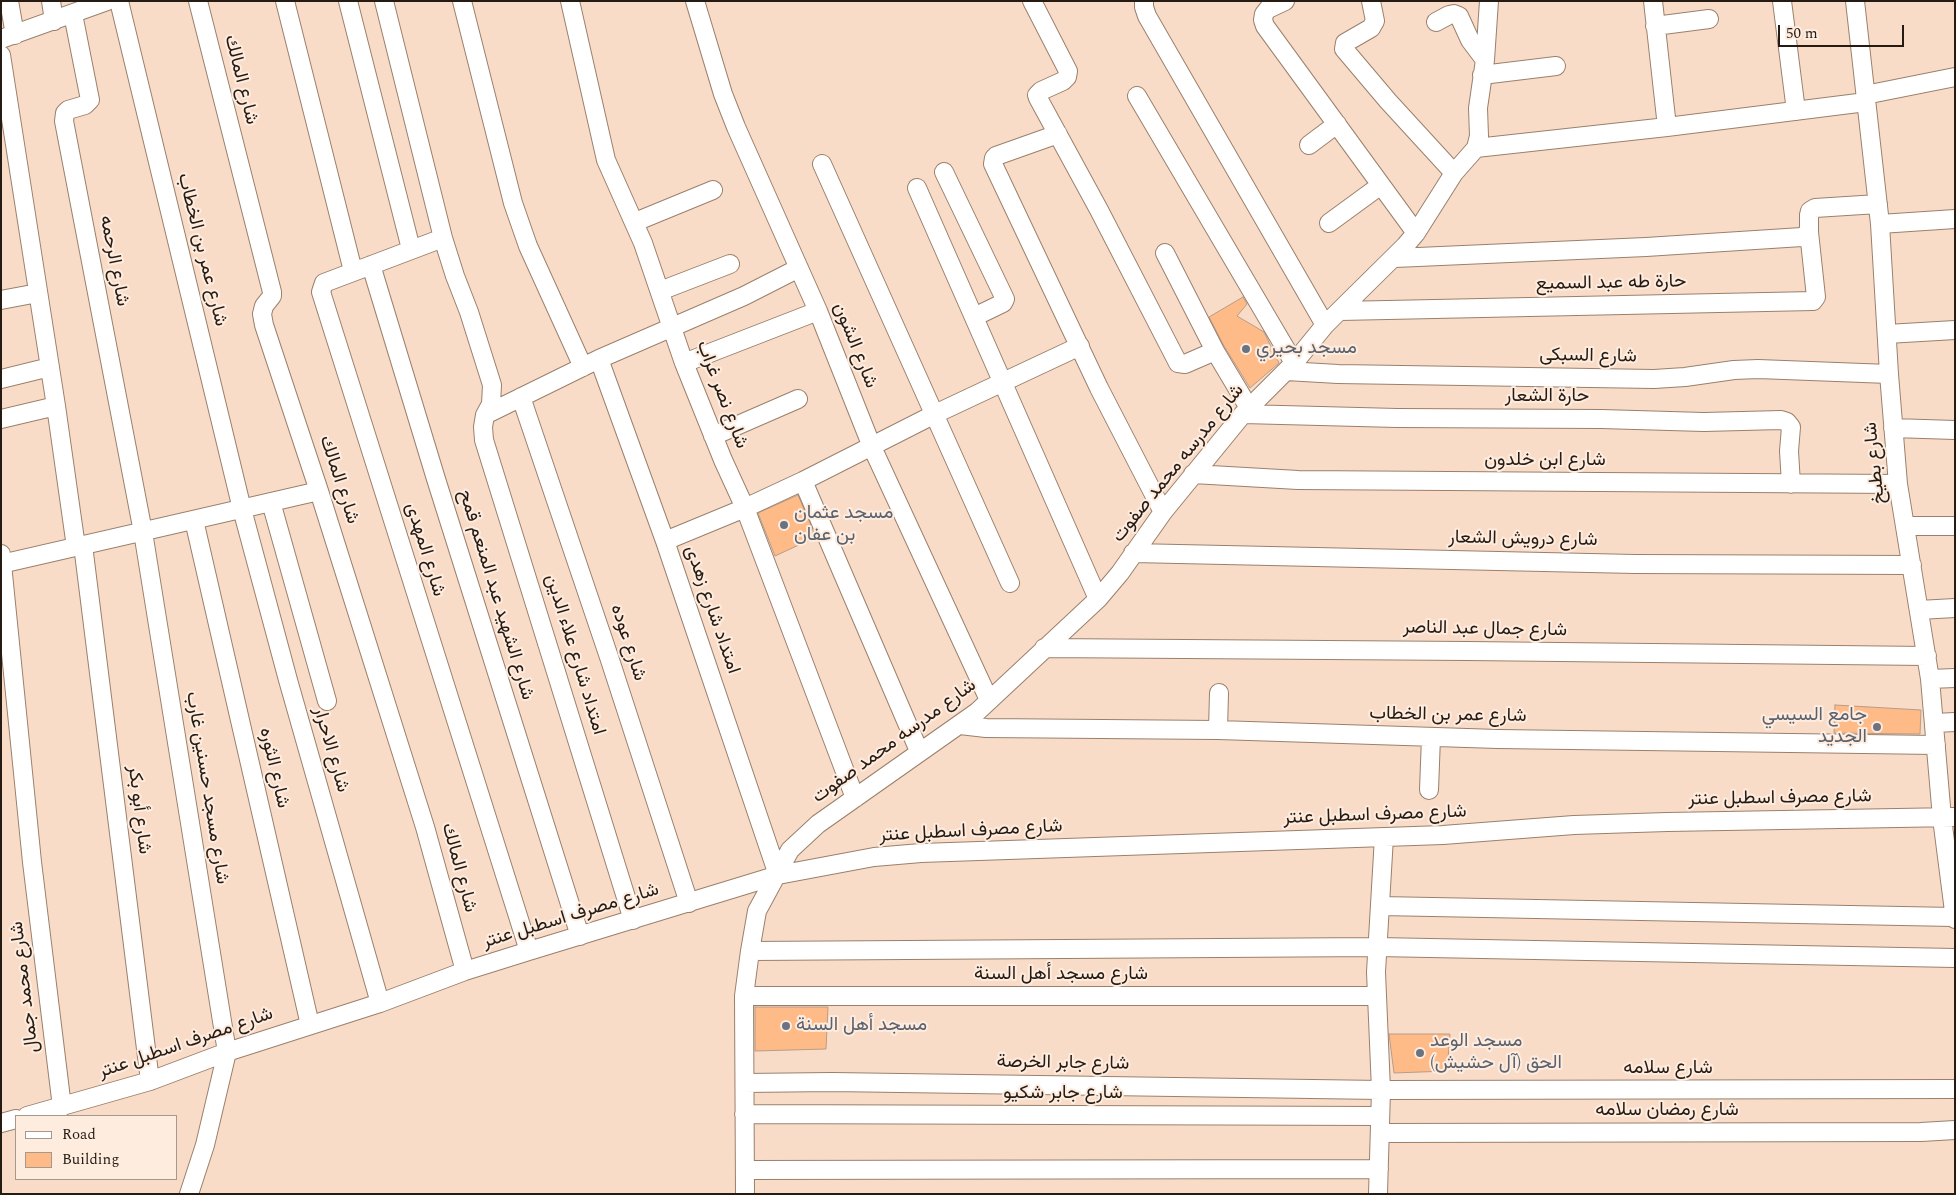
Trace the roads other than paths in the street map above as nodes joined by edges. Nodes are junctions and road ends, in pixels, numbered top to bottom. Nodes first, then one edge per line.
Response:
1 (9, 1) edge
2 (51, 1) edge
3 (119, 1) edge
4 (198, 1) edge
5 (285, 1) edge
6 (348, 1) edge
7 (384, 1) edge
8 (462, 1) edge
9 (570, 1) edge
10 (695, 1) edge
11 (1032, 1) edge
12 (1144, 1) edge
13 (1285, 1) edge
14 (1371, 1) edge
15 (1489, 1) edge
16 (1653, 1) edge
17 (1782, 1) edge
18 (1855, 1) edge
19 (101, 2) edge
20 (73, 14) junction
21 (1709, 19) dead end
22 (54, 21) junction
23 (1436, 22) dead end
24 (1655, 26) junction
25 (8, 37) edge
26 (1, 55) edge
27 (1556, 66) dead end
28 (1483, 68) junction
29 (1955, 77) edge
30 (1137, 96) dead end
31 (1866, 98) junction
32 (1796, 111) junction
33 (1337, 124) junction
34 (1667, 127) junction
35 (1058, 134) junction
36 (1309, 145) dead end
37 (1476, 148) junction
38 (822, 164) dead end
39 (944, 172) dead end
40 (1454, 173) junction
41 (1382, 185) junction
42 (917, 188) dead end
43 (713, 190) dead end
44 (1878, 204) junction
45 (1955, 219) edge
46 (635, 222) junction
47 (1329, 223) dead end
48 (1880, 224) junction
49 (1809, 232) junction
50 (1416, 233) junction
51 (443, 238) junction
52 (411, 249) junction
53 (1165, 253) dead end
54 (1395, 258) junction
55 (730, 264) dead end
56 (371, 265) junction
57 (799, 268) junction
58 (353, 272) junction
59 (660, 291) junction
60 (38, 293) junction
61 (1, 300) edge
62 (818, 311) junction
63 (1340, 311) junction
64 (974, 317) junction
65 (672, 326) junction
66 (1325, 326) junction
67 (1955, 330) edge
68 (1887, 334) junction
69 (1080, 346) junction
70 (1215, 351) junction
71 (591, 363) junction
72 (684, 363) junction
73 (50, 367) junction
74 (1290, 367) junction
75 (1889, 374) junction
76 (1, 379) edge
77 (1002, 383) junction
78 (521, 397) junction
79 (798, 399) dead end
80 (56, 406) junction
81 (488, 409) junction
82 (1246, 411) junction
83 (935, 414) junction
84 (1, 419) edge
85 (1893, 428) junction
86 (1955, 430) edge
87 (713, 436) junction
88 (872, 447) junction
89 (1193, 474) junction
90 (803, 481) junction
91 (1791, 484) junction
92 (1898, 484) junction
93 (319, 491) junction
94 (271, 502) junction
95 (746, 508) junction
96 (242, 509) junction
97 (1163, 512) junction
98 (194, 520) junction
99 (1905, 526) junction
100 (1955, 526) edge
101 (143, 532) junction
102 (665, 541) junction
103 (80, 546) junction
104 (1133, 553) junction
105 (2, 561) edge
106 (1912, 565) junction
107 (1010, 583) dead end
108 (1098, 599) junction
109 (1955, 608) edge
110 (1919, 610) junction
111 (1044, 648) junction
112 (1926, 656) junction
113 (1955, 678) edge
114 (1930, 679) junction
115 (1219, 693) dead end
116 (989, 700) junction
117 (327, 701) dead end
118 (1955, 722) edge
119 (1935, 723) junction
120 (960, 725) junction
121 (1218, 730) junction
122 (1430, 737) junction
123 (1936, 744) junction
124 (919, 751) junction
125 (1428, 790) dead end
126 (855, 798) junction
127 (1948, 818) edge
128 (1384, 837) junction
129 (778, 875) junction
130 (688, 903) junction
131 (1380, 906) junction
132 (1955, 918) edge
133 (633, 920) junction
134 (580, 936) junction
135 (1377, 947) junction
136 (529, 951) junction
137 (750, 951) junction
138 (1955, 958) edge
139 (465, 971) junction
140 (744, 996) junction
141 (1377, 996) junction
142 (380, 1003) junction
143 (310, 1025) junction
144 (227, 1052) junction
145 (150, 1081) junction
146 (745, 1083) junction
147 (1955, 1089) edge
148 (1381, 1090) junction
149 (62, 1107) junction
150 (744, 1114) junction
151 (31, 1115) edge
152 (15, 1119) edge
153 (1, 1123) edge
154 (1380, 1125) junction
155 (1955, 1130) edge
156 (1379, 1169) junction
157 (746, 1170) junction
158 (190, 1194) edge
159 (746, 1194) edge
160 (1378, 1194) edge

1 - 25 street
2 - 22 street
3 - 96 street, شارع عمر بن الخطاب
4 - 93 street, شارع المالك
5 - 58 street
6 - 52 street
7 - 51 street, امتداد شارع علاء الدين
8 - 71 street, امتداد شارع زهدى
9 - 46 street, شارع نصر غراب
10 - 57 street, شارع الشون
11 - 35 street
12 - 66 street
13 - 33 street
14 - 40 street
15 - 28 street
16 - 24 street
17 - 32 street
18 - 31 street, شارع بطيخ
19 - 20 street
20 - 22 street
20 - 101 street, شارع الرحمه
21 - 24 street
22 - 25 street
23 - 28 street
24 - 34 street
26 - 60 street, شارع أبو بكر
27 - 28 street
28 - 37 street
29 - 31 street
30 - 74 street
31 - 32 street
31 - 44 street, شارع بطيخ
32 - 34 street
33 - 36 street
33 - 41 street
34 - 37 street
35 - 69 street
35 - 70 street
37 - 40 street, شارع مدرسه محمد صفوت
38 - 83 street
39 - 64 street
40 - 50 street, شارع مدرسه محمد صفوت
41 - 47 street
41 - 50 street
42 - 64 street
43 - 46 street
44 - 48 street, شارع بطيخ
44 - 49 street
45 - 48 street
46 - 59 street, شارع نصر غراب
48 - 68 street, شارع بطيخ
49 - 54 street
49 - 63 street, حارة طه عبد السميع
50 - 54 street, شارع مدرسه محمد صفوت
51 - 52 street, شارع المهدى
51 - 81 street, امتداد شارع علاء الدين
52 - 56 street, شارع المهدى
53 - 70 street
54 - 63 street, شارع مدرسه محمد صفوت
55 - 59 street
56 - 58 street, شارع المهدى
56 - 134 street, شارع الشهيد عبد المنعم قمح
57 - 62 street, شارع الشون
57 - 65 street
58 - 136 street, شارع المهدى
59 - 65 street, شارع نصر غراب
60 - 61 street
60 - 73 street, شارع أبو بكر
62 - 72 street
62 - 88 street, شارع الشون
63 - 66 street, شارع مدرسه محمد صفوت
64 - 77 street
65 - 71 street
65 - 72 street, شارع نصر غراب
66 - 74 street, شارع مدرسه محمد صفوت
67 - 68 street
68 - 75 street, شارع بطيخ
69 - 77 street
69 - 97 street
70 - 82 street
71 - 78 street
71 - 102 street, امتداد شارع زهدى
72 - 87 street, شارع نصر غراب
73 - 76 street
73 - 80 street, شارع أبو بكر
74 - 75 street, شارع السبكى
74 - 82 street, شارع مدرسه محمد صفوت
75 - 85 street, شارع بطيخ
77 - 83 street
77 - 108 street
78 - 81 street
78 - 130 street, شارع عوده
79 - 87 street
80 - 84 street
80 - 103 street, شارع أبو بكر
81 - 133 street, امتداد شارع علاء الدين
82 - 89 street, شارع مدرسه محمد صفوت
82 - 91 street, حارة الشعار
83 - 88 street
83 - 107 street
85 - 86 street
85 - 92 street, شارع بطيخ
87 - 95 street, شارع نصر غراب
88 - 90 street
88 - 116 street, شارع الشون
89 - 91 street, شارع ابن خلدون
89 - 97 street, شارع مدرسه محمد صفوت
90 - 95 street
90 - 124 street
91 - 92 street, شارع ابن خلدون
92 - 99 street, شارع بطيخ
93 - 94 street
93 - 139 street, شارع المالك
94 - 96 street
94 - 117 street
95 - 102 street
95 - 126 street, شارع نصر غراب
96 - 98 street
96 - 142 street, شارع الاحرار
97 - 104 street, شارع مدرسه محمد صفوت
98 - 101 street
98 - 143 street, شارع الثوره
99 - 100 street
99 - 106 street, شارع بطيخ
101 - 103 street
101 - 144 street, شارع مسجد حسنين غارب
102 - 129 street, امتداد شارع زهدى
103 - 105 street
103 - 145 street, شارع أبو بكر
104 - 106 street, شارع درويش الشعار
104 - 108 street, شارع مدرسه محمد صفوت
105 - 149 street, شارع محمد جمال
106 - 110 street, شارع بطيخ
108 - 111 street, شارع مدرسه محمد صفوت
109 - 110 street
110 - 112 street, شارع بطيخ
111 - 112 street, شارع جمال عبد الناصر
111 - 116 street, شارع مدرسه محمد صفوت
112 - 114 street, شارع بطيخ
113 - 114 street
114 - 119 street, شارع بطيخ
115 - 121 street
116 - 120 street, شارع مدرسه محمد صفوت
118 - 119 street
119 - 123 street, شارع بطيخ
120 - 121 street, شارع عمر بن الخطاب
120 - 124 street, شارع مدرسه محمد صفوت
121 - 122 street, شارع عمر بن الخطاب
122 - 123 street, شارع عمر بن الخطاب
122 - 125 street
123 - 127 street, شارع بطيخ
124 - 126 street, شارع مدرسه محمد صفوت
126 - 129 street, شارع مدرسه محمد صفوت
127 - 128 street, شارع مصرف اسطبل عنتر
127 - 132 street, شارع بطيخ
128 - 129 street, شارع مصرف اسطبل عنتر
128 - 131 street
129 - 130 street, شارع مصرف اسطبل عنتر
129 - 137 street, شارع مدرسه محمد صفوت
130 - 133 street, شارع مصرف اسطبل عنتر
131 - 132 street
131 - 135 street
133 - 134 street, شارع مصرف اسطبل عنتر
134 - 136 street, شارع مصرف اسطبل عنتر
135 - 137 street
135 - 138 street
135 - 141 street
136 - 139 street, شارع مصرف اسطبل عنتر
137 - 140 street, شارع مدرسه محمد صفوت
139 - 142 street, شارع مصرف اسطبل عنتر
140 - 141 street, شارع مسجد أهل السنة
140 - 146 street, شارع مدرسه محمد صفوت
141 - 148 street
142 - 143 street, شارع مصرف اسطبل عنتر
143 - 144 street, شارع مصرف اسطبل عنتر
144 - 145 street, شارع مصرف اسطبل عنتر
144 - 158 street
145 - 149 street, شارع مصرف اسطبل عنتر
146 - 148 street, شارع جابر الخرصة
146 - 150 street, شارع مدرسه محمد صفوت
147 - 148 street, شارع سلامه
148 - 154 street
149 - 151 street, شارع مصرف اسطبل عنتر
150 - 154 street, شارع جابر شكيو
150 - 157 street, شارع مدرسه محمد صفوت
152 - 153 street
154 - 155 street, شارع رمضان سلامه
154 - 156 street
156 - 157 street
156 - 160 street
157 - 159 street, شارع مدرسه محمد صفوت

